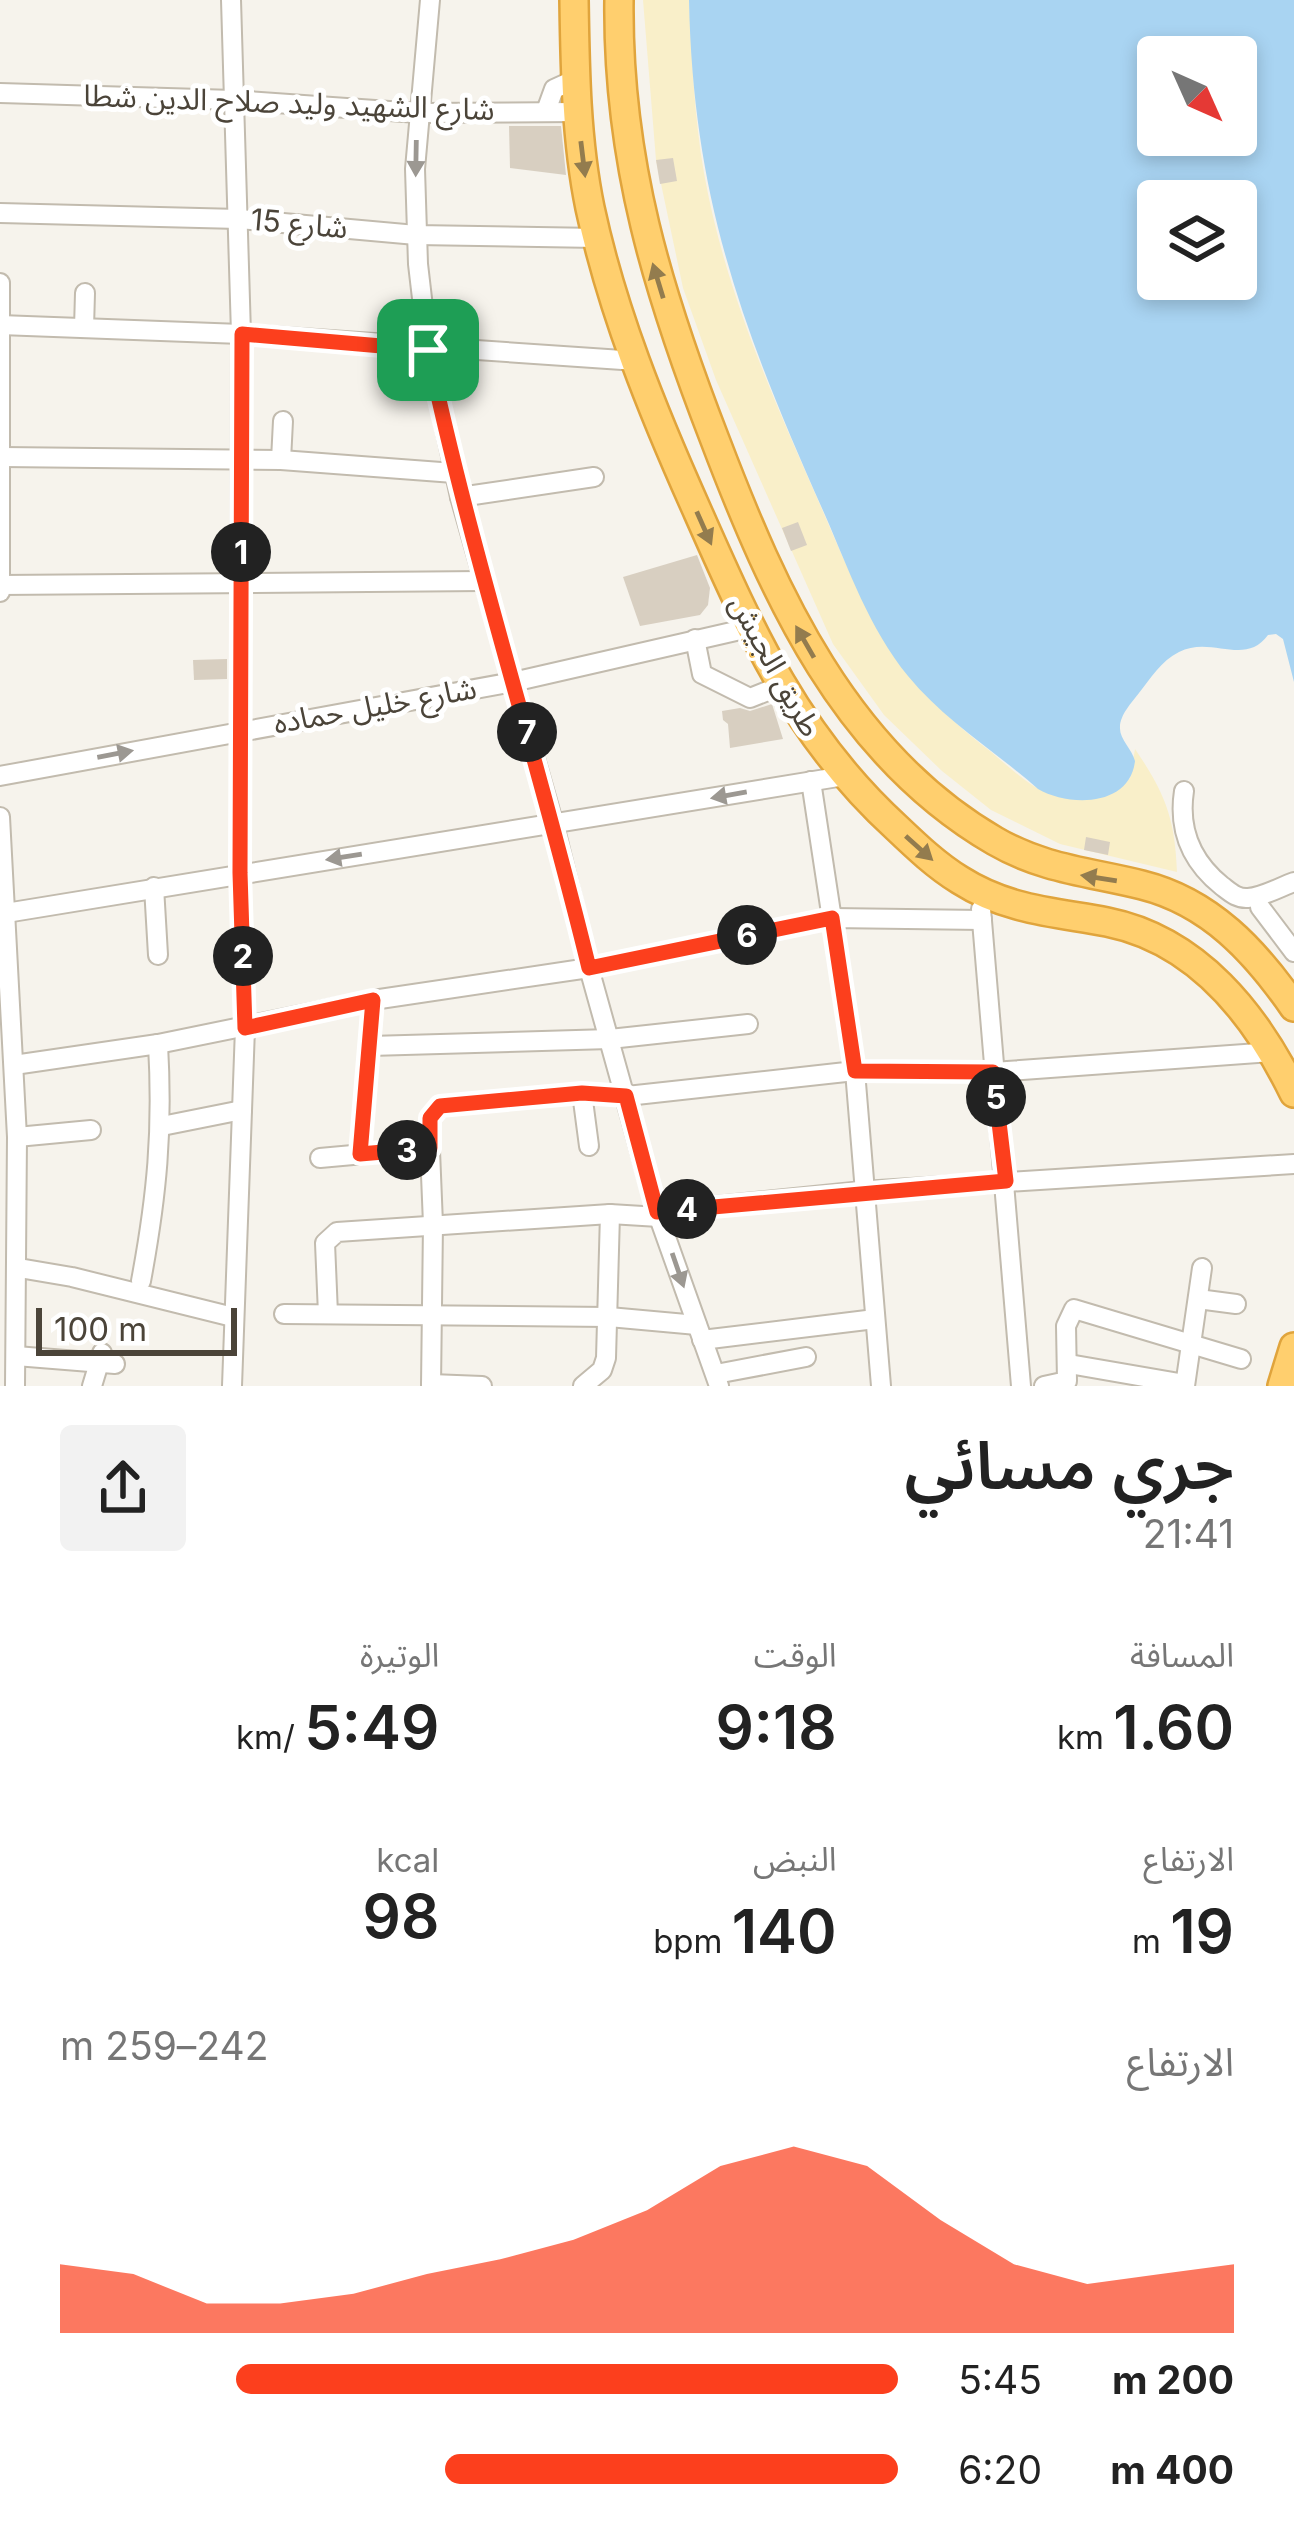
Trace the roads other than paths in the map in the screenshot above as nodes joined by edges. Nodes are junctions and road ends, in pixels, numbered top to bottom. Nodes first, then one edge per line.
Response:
1 (231, 0) edge
2 (430, 0) edge
3 (574, 0) edge
4 (619, 0) edge
5 (576, 80) junction
6 (0, 93) edge
7 (234, 100) junction
8 (547, 111) junction
9 (578, 112) junction
10 (418, 113) junction
11 (0, 213) edge
12 (239, 219) junction
13 (416, 235) junction
14 (598, 238) junction
15 (0, 283) edge
16 (86, 292) dead end
17 (1, 325) edge
18 (84, 328) junction
19 (242, 334) junction
20 (428, 350) junction
21 (637, 361) junction
22 (283, 422) dead end
23 (242, 459) junction
24 (281, 460) junction
25 (1, 463) edge
26 (454, 473) junction
27 (594, 477) dead end
28 (460, 497) junction
29 (483, 581) junction
30 (241, 584) junction
31 (0, 585) edge
32 (0, 597) edge
33 (749, 628) junction
34 (695, 638) junction
35 (512, 682) junction
36 (780, 686) junction
37 (244, 729) junction
38 (0, 776) edge
39 (844, 776) junction
40 (811, 781) junction
41 (1184, 791) dead end
42 (0, 818) edge
43 (554, 825) junction
44 (1198, 861) junction
45 (240, 873) junction
46 (1294, 882) edge
47 (154, 887) junction
48 (1180, 899) junction
49 (981, 906) junction
50 (1260, 908) dead end
51 (6, 913) junction
52 (832, 918) junction
53 (1289, 944) edge
54 (158, 955) dead end
55 (1258, 959) junction
56 (589, 968) junction
57 (373, 1000) junction
58 (1294, 1007) edge
59 (748, 1024) dead end
60 (245, 1028) junction
61 (610, 1039) junction
62 (158, 1044) junction
63 (370, 1046) junction
64 (1273, 1052) junction
65 (14, 1065) junction
66 (855, 1071) junction
67 (993, 1072) junction
68 (582, 1093) junction
69 (1294, 1094) edge
70 (626, 1096) junction
71 (242, 1110) junction
72 (162, 1126) junction
73 (91, 1130) dead end
74 (17, 1137) junction
75 (590, 1146) dead end
76 (430, 1148) junction
77 (360, 1154) junction
78 (320, 1157) dead end
79 (1294, 1164) edge
80 (1006, 1181) junction
81 (863, 1191) junction
82 (610, 1214) junction
83 (658, 1214) junction
84 (433, 1224) junction
85 (19, 1268) junction
86 (1202, 1268) dead end
87 (141, 1282) dead end
88 (1198, 1299) junction
89 (1236, 1304) dead end
90 (284, 1314) dead end
91 (328, 1314) junction
92 (433, 1315) junction
93 (233, 1317) junction
94 (609, 1317) junction
95 (875, 1319) junction
96 (700, 1333) junction
97 (1191, 1342) junction
98 (1294, 1347) edge
99 (16, 1356) junction
100 (806, 1357) dead end
101 (1241, 1359) dead end
102 (1069, 1364) junction
103 (717, 1380) edge
104 (431, 1385) edge
105 (1185, 1385) edge
106 (15, 1386) edge
107 (92, 1386) edge
108 (232, 1386) edge
109 (482, 1386) edge
110 (583, 1386) edge
111 (881, 1386) edge
112 (1021, 1386) edge
113 (1044, 1386) edge
114 (1282, 1386) edge

1 - 7 street
2 - 10 street
3 - 5 highway, طريق الجيش
48 -> 4 highway, طريق الجيش
5 - 8 street
5 - 9 highway, طريق الجيش
6 - 7 street, شارع الشهيد وليد صلاح الدين شطا
7 - 10 street, شارع الشهيد وليد صلاح الدين شطا
7 - 12 street
8 - 9 street, شارع الشهيد وليد صلاح الدين شطا
8 - 10 street, شارع الشهيد وليد صلاح الدين شطا
9 -> 14 highway, طريق الجيش
10 -> 13 street
11 - 12 street, شارع 15
12 - 13 street, شارع 15
12 - 19 street
13 - 14 street, شارع 15
13 - 20 street
14 - 21 highway, طريق الجيش
15 - 17 street
16 - 18 street
17 - 18 street
17 - 25 street
18 - 19 street
19 - 20 street
19 - 23 street
20 - 21 street
20 - 26 street
21 -> 33 highway, طريق الجيش
22 - 24 street
23 - 24 street
23 - 25 street
23 - 30 street
24 - 26 street
25 - 31 street
26 - 28 street
27 - 28 street
28 - 29 street
29 - 30 street
29 - 35 street
30 - 31 street
30 - 37 street
31 - 32 street
33 - 34 street, شارع خليل حماده
33 - 36 highway, طريق الجيش
34 - 35 street, شارع خليل حماده
34 - 36 street
35 - 37 street, شارع خليل حماده
35 - 43 street
36 - 39 highway, طريق الجيش
38 -> 37 street, شارع خليل حماده
37 - 45 street
39 - 40 street
39 -> 49 highway, طريق الجيش
40 -> 43 street
40 - 52 street
41 - 44 street
42 - 51 street
43 -> 45 street
43 - 56 street
44 - 46 street
44 - 48 street
45 - 47 street
45 - 60 street
47 - 51 street
47 - 54 street
48 - 55 highway, طريق الجيش
49 - 52 street
49 - 64 highway, طريق الجيش
49 - 67 street
50 - 53 street
51 - 65 street
52 - 56 street
52 - 66 street
53 - 55 street
55 - 58 highway, طريق الجيش
56 - 57 street
56 - 61 street
57 - 60 street
57 - 63 street
59 - 61 street
60 - 62 street
60 - 71 street
61 - 63 street
61 - 70 street
62 - 65 street
62 - 72 street
63 - 77 street
64 - 67 street
64 - 69 highway, طريق الجيش
65 - 74 street
66 - 67 street
66 - 70 street
66 - 81 street
67 - 80 street
68 - 70 street
68 - 75 street
68 - 76 street
70 - 83 street
71 - 72 street
71 - 93 street
72 - 87 street
73 - 74 street
74 - 85 street
76 - 77 street
76 - 84 street
77 - 78 street
79 - 80 street
80 - 81 street
80 - 112 street
81 - 83 street
81 - 95 street
82 - 83 street
82 - 84 street
82 - 94 street
83 -> 96 street
84 - 91 street
84 - 92 street
85 - 93 street
85 - 99 street
86 - 88 street
88 - 89 street
88 - 97 street
90 - 91 street
91 - 92 street
92 - 94 street
92 - 104 street
93 - 108 street
94 - 96 street
94 - 110 street
95 - 96 street
95 - 111 street
96 - 103 street
97 - 101 street
97 - 102 street
97 - 105 street
98 - 114 highway
99 - 106 street
99 - 107 street
100 - 103 street
102 - 105 street
102 - 113 street
104 - 109 street

